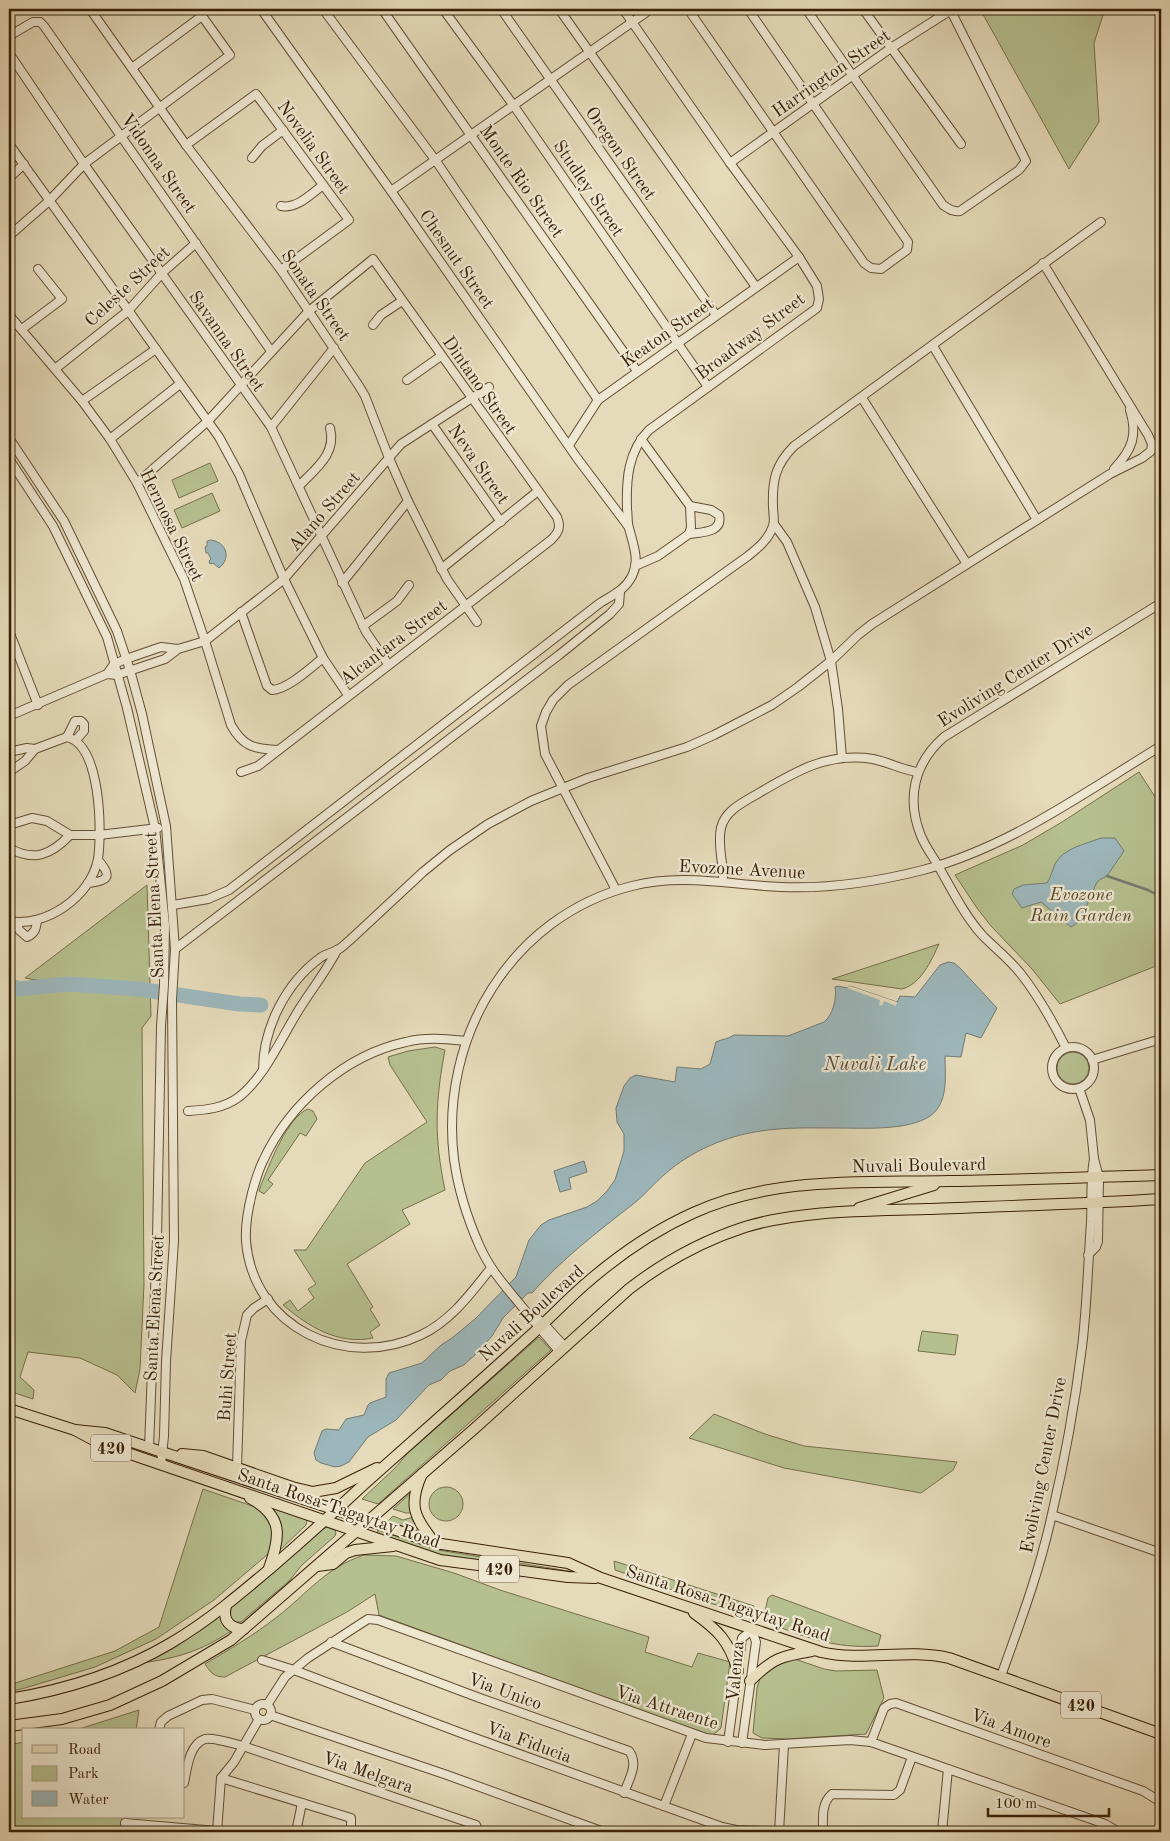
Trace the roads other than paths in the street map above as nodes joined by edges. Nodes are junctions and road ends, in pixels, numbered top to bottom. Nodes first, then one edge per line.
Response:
1 (90, 9) edge
2 (197, 9) edge
3 (261, 9) edge
4 (323, 9) edge
5 (382, 9) edge
6 (443, 9) edge
7 (501, 9) edge
8 (560, 9) edge
9 (623, 9) edge
10 (651, 9) edge
11 (688, 9) edge
12 (748, 9) edge
13 (806, 9) edge
14 (863, 9) edge
15 (950, 9) edge
16 (202, 16) junction
17 (632, 22) junction
18 (9, 36) edge
19 (892, 48) junction
20 (590, 52) junction
21 (9, 53) edge
22 (132, 68) junction
23 (853, 75) junction
24 (550, 79) junction
25 (813, 104) junction
26 (514, 106) junction
27 (160, 107) junction
28 (283, 130) junction
29 (774, 131) junction
30 (471, 135) junction
31 (121, 136) junction
32 (9, 144) edge
33 (961, 144) dead end
34 (186, 145) junction
35 (252, 158) dead end
36 (436, 161) junction
37 (730, 163) junction
38 (24, 164) junction
39 (84, 164) junction
40 (9, 178) edge
41 (323, 186) junction
42 (391, 191) junction
43 (49, 201) junction
44 (281, 206) dead end
45 (1101, 222) dead end
46 (9, 236) edge
47 (196, 243) junction
48 (799, 257) junction
49 (1043, 263) junction
50 (38, 269) dead end
51 (281, 270) junction
52 (162, 273) junction
53 (756, 287) junction
54 (402, 300) junction
55 (128, 311) junction
56 (309, 311) junction
57 (9, 315) edge
58 (716, 315) junction
59 (373, 325) dead end
60 (22, 329) junction
61 (677, 343) junction
62 (933, 346) junction
63 (334, 348) junction
64 (156, 349) junction
65 (271, 351) junction
66 (442, 356) junction
67 (55, 369) junction
68 (637, 371) junction
69 (407, 380) dead end
70 (180, 384) junction
71 (240, 386) junction
72 (708, 386) junction
73 (489, 387) dead end
74 (472, 398) junction
75 (862, 398) junction
76 (598, 400) junction
77 (1127, 400) junction
78 (82, 401) junction
79 (208, 421) junction
80 (432, 424) junction
81 (271, 427) junction
82 (330, 428) dead end
83 (9, 438) edge
84 (110, 438) junction
85 (641, 439) junction
86 (569, 445) junction
87 (389, 458) junction
88 (9, 459) edge
89 (1110, 474) junction
90 (137, 483) junction
91 (299, 486) junction
92 (538, 491) junction
93 (408, 501) junction
94 (690, 506) junction
95 (1037, 520) junction
96 (501, 522) junction
97 (774, 524) junction
98 (628, 526) junction
99 (559, 530) joint
100 (689, 534) junction
101 (323, 537) junction
102 (967, 564) junction
103 (636, 566) junction
104 (442, 568) junction
105 (284, 579) junction
106 (342, 583) junction
107 (409, 585) dead end
108 (620, 592) junction
109 (1161, 603) edge
110 (465, 606) junction
111 (241, 612) junction
112 (477, 622) dead end
113 (363, 626) junction
114 (9, 631) edge
115 (205, 641) junction
116 (12, 646) edge
117 (178, 649) junction
118 (323, 658) junction
119 (126, 659) junction
120 (830, 661) junction
121 (114, 664) junction
122 (388, 664) junction
123 (130, 670) junction
124 (107, 674) junction
125 (118, 675) junction
126 (348, 695) junction
127 (38, 705) junction
128 (9, 716) edge
129 (429, 734) junction
130 (67, 737) junction
131 (76, 740) junction
132 (1161, 746) edge
133 (438, 747) junction
134 (35, 749) junction
135 (278, 750) junction
136 (9, 752) edge
137 (842, 758) junction
138 (9, 772) edge
139 (241, 772) dead end
140 (917, 772) junction
141 (562, 788) junction
142 (9, 825) edge
143 (166, 826) junction
144 (155, 828) junction
145 (70, 835) junction
146 (99, 835) junction
147 (9, 848) edge
148 (98, 860) junction
149 (938, 866) junction
150 (723, 882) junction
151 (88, 883) junction
152 (616, 890) junction
153 (173, 905) junction
154 (37, 920) junction
155 (13, 922) edge
156 (175, 949) junction
157 (337, 950) junction
158 (164, 986) junction
159 (173, 987) junction
160 (168, 1000) junction
161 (1161, 1039) edge
162 (466, 1041) junction
163 (1066, 1048) junction
164 (1092, 1060) junction
165 (263, 1070) junction
166 (1079, 1088) junction
167 (188, 1111) dead end
168 (1161, 1175) edge
169 (1095, 1177) junction
170 (947, 1181) junction
171 (1161, 1200) edge
172 (1095, 1203) junction
173 (844, 1213) junction
174 (157, 1239) junction
175 (174, 1241) junction
176 (491, 1268) junction
177 (268, 1299) junction
178 (541, 1326) junction
179 (563, 1349) junction
180 (9, 1409) edge
181 (75, 1430) junction
182 (149, 1448) junction
183 (163, 1453) junction
184 (390, 1461) junction
185 (160, 1464) junction
186 (237, 1468) junction
187 (423, 1472) junction
188 (260, 1476) junction
189 (230, 1487) junction
190 (282, 1492) junction
191 (336, 1510) junction
192 (1052, 1514) junction
193 (325, 1520) junction
194 (367, 1521) junction
195 (356, 1530) junction
196 (435, 1543) junction
197 (400, 1546) junction
198 (1161, 1553) edge
199 (316, 1566) junction
200 (269, 1569) junction
201 (601, 1578) junction
202 (226, 1606) junction
203 (685, 1606) junction
204 (244, 1629) junction
205 (752, 1630) junction
206 (331, 1642) junction
207 (816, 1650) junction
208 (262, 1660) dead end
209 (294, 1670) junction
210 (738, 1671) junction
211 (1001, 1676) junction
212 (750, 1681) junction
213 (9, 1699) edge
214 (267, 1705) junction
215 (255, 1710) junction
216 (270, 1715) junction
217 (258, 1719) junction
218 (9, 1726) edge
219 (159, 1728) edge
220 (692, 1734) junction
221 (1161, 1734) edge
222 (728, 1742) junction
223 (871, 1742) junction
224 (742, 1743) junction
225 (784, 1745) junction
226 (243, 1746) junction
227 (912, 1758) junction
228 (948, 1769) junction
229 (222, 1778) junction
230 (185, 1779) edge
231 (624, 1793) junction
232 (1161, 1802) edge
233 (302, 1803) junction
234 (664, 1806) junction
235 (125, 1823) dead end
236 (217, 1832) edge
237 (296, 1832) edge
238 (306, 1832) edge
239 (351, 1832) edge
240 (479, 1832) edge
241 (604, 1832) edge
242 (779, 1832) edge
243 (791, 1832) edge
244 (823, 1832) edge
245 (942, 1832) edge
246 (1119, 1832) edge

1 - 22 street, Sonata Street
2 - 16 street
3 - 42 street, Chesnut Street
4 - 36 street
5 - 30 street, Monte Rio Street
6 - 26 street, Studley Street
7 - 24 street, Oregon Street
8 - 20 street
9 - 17 street, Broadway Street
10 - 17 street
11 - 29 street
12 - 25 street
13 - 23 street
14 - 19 street
15 - 19 street, Harrington Street
15 - 23 street
16 - 22 street
16 - 27 street
17 - 20 street
17 - 37 street, Broadway Street
18 - 31 street, Vidonna Street
19 - 23 street, Harrington Street
19 - 33 street
20 - 24 street
20 - 53 street
21 - 39 street, Savanna Street
22 - 27 street, Sonata Street
23 - 25 street, Harrington Street
24 - 26 street
24 - 58 street, Oregon Street
25 - 29 street, Harrington Street
25 - 29 street
26 - 30 street
26 - 61 street, Studley Street
27 - 31 street
27 - 34 street, Sonata Street
28 - 34 street, Novelia Street
28 - 35 street
28 - 41 street, Novelia Street
29 - 37 street, Harrington Street
30 - 36 street
30 - 68 street, Monte Rio Street
31 - 39 street
31 - 47 street, Vidonna Street
32 - 38 street
34 - 51 street, Sonata Street
36 - 42 street
36 - 76 street
37 - 48 street, Broadway Street
38 - 40 street
38 - 43 street
39 - 43 street
39 - 52 street, Savanna Street
41 - 44 street
41 - 51 street, Novelia Street
42 - 86 street, Chesnut Street
43 - 46 street
43 - 55 street
45 - 49 street
47 - 52 street, Celeste Street
47 - 65 street, Vidonna Street
48 - 53 street, Keaton Street
48 - 72 street, Broadway Street
49 - 62 street
49 - 77 street
50 - 60 street
51 - 56 street, Sonata Street
52 - 55 street, Celeste Street
52 - 71 street, Savanna Street
53 - 58 street, Keaton Street
54 - 56 street, Dintano Street
54 - 59 street
54 - 66 street, Dintano Street
55 - 64 street
55 - 67 street, Celeste Street
56 - 63 street, Sonata Street
56 - 65 street
57 - 60 street, Hermosa Street
58 - 61 street, Keaton Street
60 - 67 street, Hermosa Street
61 - 68 street, Keaton Street
61 - 72 street, Studley Street
62 - 75 street
62 - 95 street
63 - 81 street
63 - 87 street, Sonata Street
64 - 70 street
64 - 78 street
65 - 71 street
66 - 69 street
66 - 74 street, Dintano Street
67 - 78 street, Hermosa Street
68 - 76 street, Keaton Street
70 - 79 street
70 - 84 street
71 - 79 street
71 - 81 street, Savanna Street
72 - 85 street, Broadway Street
73 - 74 street, Alano Street
74 - 80 street, Alano Street
74 - 92 street, Dintano Street
75 - 97 street
75 - 102 street
76 - 86 street, Keaton Street
77 - 89 street
77 - 89 street
78 - 84 street, Hermosa Street
79 - 90 street
79 - 105 street
80 - 87 street, Alano Street
80 - 96 street, Neva Street
81 - 91 street, Savanna Street
82 - 91 street
83 - 119 street, Santa Elena Street
84 - 90 street, Hermosa Street
85 - 94 street
85 - 98 street, Broadway Street
86 - 98 street, Chesnut Street
87 - 93 street, Sonata Street
87 - 101 street, Alano Street
88 - 121 street, Santa Elena Street
89 - 95 street
90 - 115 street, Hermosa Street
91 - 101 street, Savanna Street
92 - 96 street
92 - 99 street, Dintano Street
93 - 104 street, Sonata Street
93 - 106 street
94 - 100 street
94 - 100 street
95 - 102 street
96 - 104 street
97 - 120 street
97 - 141 street
98 - 103 street, Broadway Street
99 - 110 street, Alcantara Street
100 - 103 street
101 - 105 street, Alano Street
101 - 106 street, Savanna Street
102 - 120 street
103 - 108 street
104 - 110 street, Sonata Street
105 - 111 street, Alano Street
105 - 118 street
106 - 113 street, Savanna Street
107 - 113 street
108 - 129 street
108 - 133 street
109 - 140 street, Evoliving Center Drive
110 - 112 street, Sonata Street
110 - 122 street, Alcantara Street
111 - 115 street, Alano Street
111 - 118 street
113 - 122 street, Savanna Street
114 - 116 street
115 - 117 street, Alano Street
115 - 135 street, Hermosa Street
116 - 127 street
117 - 119 street
117 - 123 street
118 - 126 street
119 - 121 street
119 - 123 street, Santa Elena Street
120 - 137 street
120 - 141 street
121 - 124 street
121 - 125 street, Santa Elena Street
122 - 126 street, Alcantara Street
123 - 125 street
123 - 143 street, Santa Elena Street
124 - 125 street
124 - 127 street
125 - 144 street, Santa Elena Street
126 - 135 street, Alcantara Street
127 - 128 street
129 - 133 street
129 - 153 street
130 - 131 street
130 - 131 street
130 - 134 street
131 - 146 street
132 - 149 street, Evozone Avenue
133 - 156 street
134 - 136 street
134 - 138 street
135 - 139 street, Alcantara Street
137 - 140 street
137 - 150 street
140 - 149 street, Evoliving Center Drive
141 - 152 street
141 - 157 street
142 - 145 street
143 - 144 street
143 - 153 street, Santa Elena Street
144 - 146 street
144 - 158 street, Santa Elena Street
145 - 146 street
145 - 147 street
146 - 148 street
148 - 151 street
148 - 151 street
149 - 150 street, Evozone Avenue
149 - 163 street, Evoliving Center Drive
150 - 152 street, Evozone Avenue
151 - 154 street
152 - 162 street, Evozone Avenue
153 - 156 street, Santa Elena Street
154 - 155 street
154 - 155 street
156 - 159 street, Santa Elena Street
157 - 165 street
157 - 165 street
158 - 159 street
158 - 160 street, Santa Elena Street
159 - 160 street, Santa Elena Street
160 - 174 street, Santa Elena Street
160 - 175 street, Santa Elena Street
161 - 164 street
162 - 176 street, Evozone Avenue
162 - 177 street
163 - 164 street
163 - 166 street
164 - 166 street
165 - 167 street
166 - 169 street, Evoliving Center Drive
168 - 169 main road, Nuvali Boulevard
169 - 170 main road, Nuvali Boulevard
169 - 172 street, Evoliving Center Drive
170 - 173 main road
170 - 178 main road, Nuvali Boulevard
171 - 172 main road
172 - 173 main road
172 - 192 street, Evoliving Center Drive
173 - 179 main road
174 - 175 street
174 - 182 street, Santa Elena Street
175 - 183 street, Santa Elena Street
176 - 177 street
176 - 178 street, Evozone Avenue
177 - 186 street, Buhi Street
178 - 179 street, Evozone Avenue
178 - 184 main road, Nuvali Boulevard
179 - 187 main road
180 - 181 main road, Santa Rosa-Tagaytay Road / 420
181 - 182 main road, Santa Rosa-Tagaytay Road / 420
181 - 185 main road, Santa Rosa-Tagaytay Road / 420
182 - 183 main road, Santa Rosa-Tagaytay Road / 420
183 - 185 street, Santa Elena Street
183 - 186 main road
183 - 190 main road, Santa Rosa-Tagaytay Road / 420
184 - 188 main road
184 - 191 main road, Nuvali Boulevard
185 - 189 main road, Santa Rosa-Tagaytay Road / 420
186 - 188 main road
187 - 194 main road
187 - 196 main road
188 - 190 main road
189 - 193 main road, Santa Rosa-Tagaytay Road / 420
189 - 200 main road
190 - 191 main road, Santa Rosa-Tagaytay Road / 420
191 - 193 main road, Nuvali Boulevard
191 - 194 main road, Santa Rosa-Tagaytay Road / 420
192 - 198 street
192 - 211 street, Evoliving Center Drive
193 - 195 main road, Santa Rosa-Tagaytay Road / 420
193 - 200 main road, Nuvali Boulevard
194 - 195 main road
194 - 196 main road, Santa Rosa-Tagaytay Road / 420
195 - 197 main road, Santa Rosa-Tagaytay Road / 420
195 - 199 main road
196 - 201 main road, Santa Rosa-Tagaytay Road / 420
197 - 199 main road
197 - 201 main road, Santa Rosa-Tagaytay Road / 420
199 - 204 main road
200 - 202 main road, Nuvali Boulevard
201 - 203 main road, Santa Rosa-Tagaytay Road / 420
202 - 204 main road
202 - 213 main road, Nuvali Boulevard
203 - 205 main road, Santa Rosa-Tagaytay Road / 420
203 - 210 main road
204 - 218 main road
205 - 207 main road, Santa Rosa-Tagaytay Road / 420
205 - 210 street, Valenza
205 - 212 street, Valenza
206 - 209 street, Via Attraente
206 - 220 street, Via Attraente
206 - 231 street, Via Unico
207 - 211 main road, Santa Rosa-Tagaytay Road / 420
207 - 212 main road
208 - 209 street, Via Fiducia
209 - 214 street, Via Attraente
209 - 231 street, Via Fiducia
210 - 222 street, Valenza
211 - 221 main road, Santa Rosa-Tagaytay Road / 420
212 - 224 street, Valenza
214 - 215 street
214 - 216 street
215 - 217 street
215 - 219 street
216 - 217 street
216 - 241 street
217 - 226 street
220 - 222 street, Via Attraente
220 - 234 street
222 - 224 street, Via Attraente
223 - 225 street, Via Attraente
223 - 227 street, Via Attraente
223 - 232 street, Via Amore
224 - 225 street, Via Attraente
225 - 242 street
226 - 229 street
226 - 230 street, Via Melgara
226 - 240 street, Via Melgara
227 - 228 street, Via Attraente
227 - 244 street
228 - 245 street
228 - 246 street, Via Attraente
229 - 233 street
229 - 236 street
231 - 234 street, Via Fiducia
233 - 237 street
233 - 239 street
234 - 242 street, Via Fiducia
235 - 236 street
236 - 237 street
237 - 238 street
242 - 243 street, Via Fiducia

